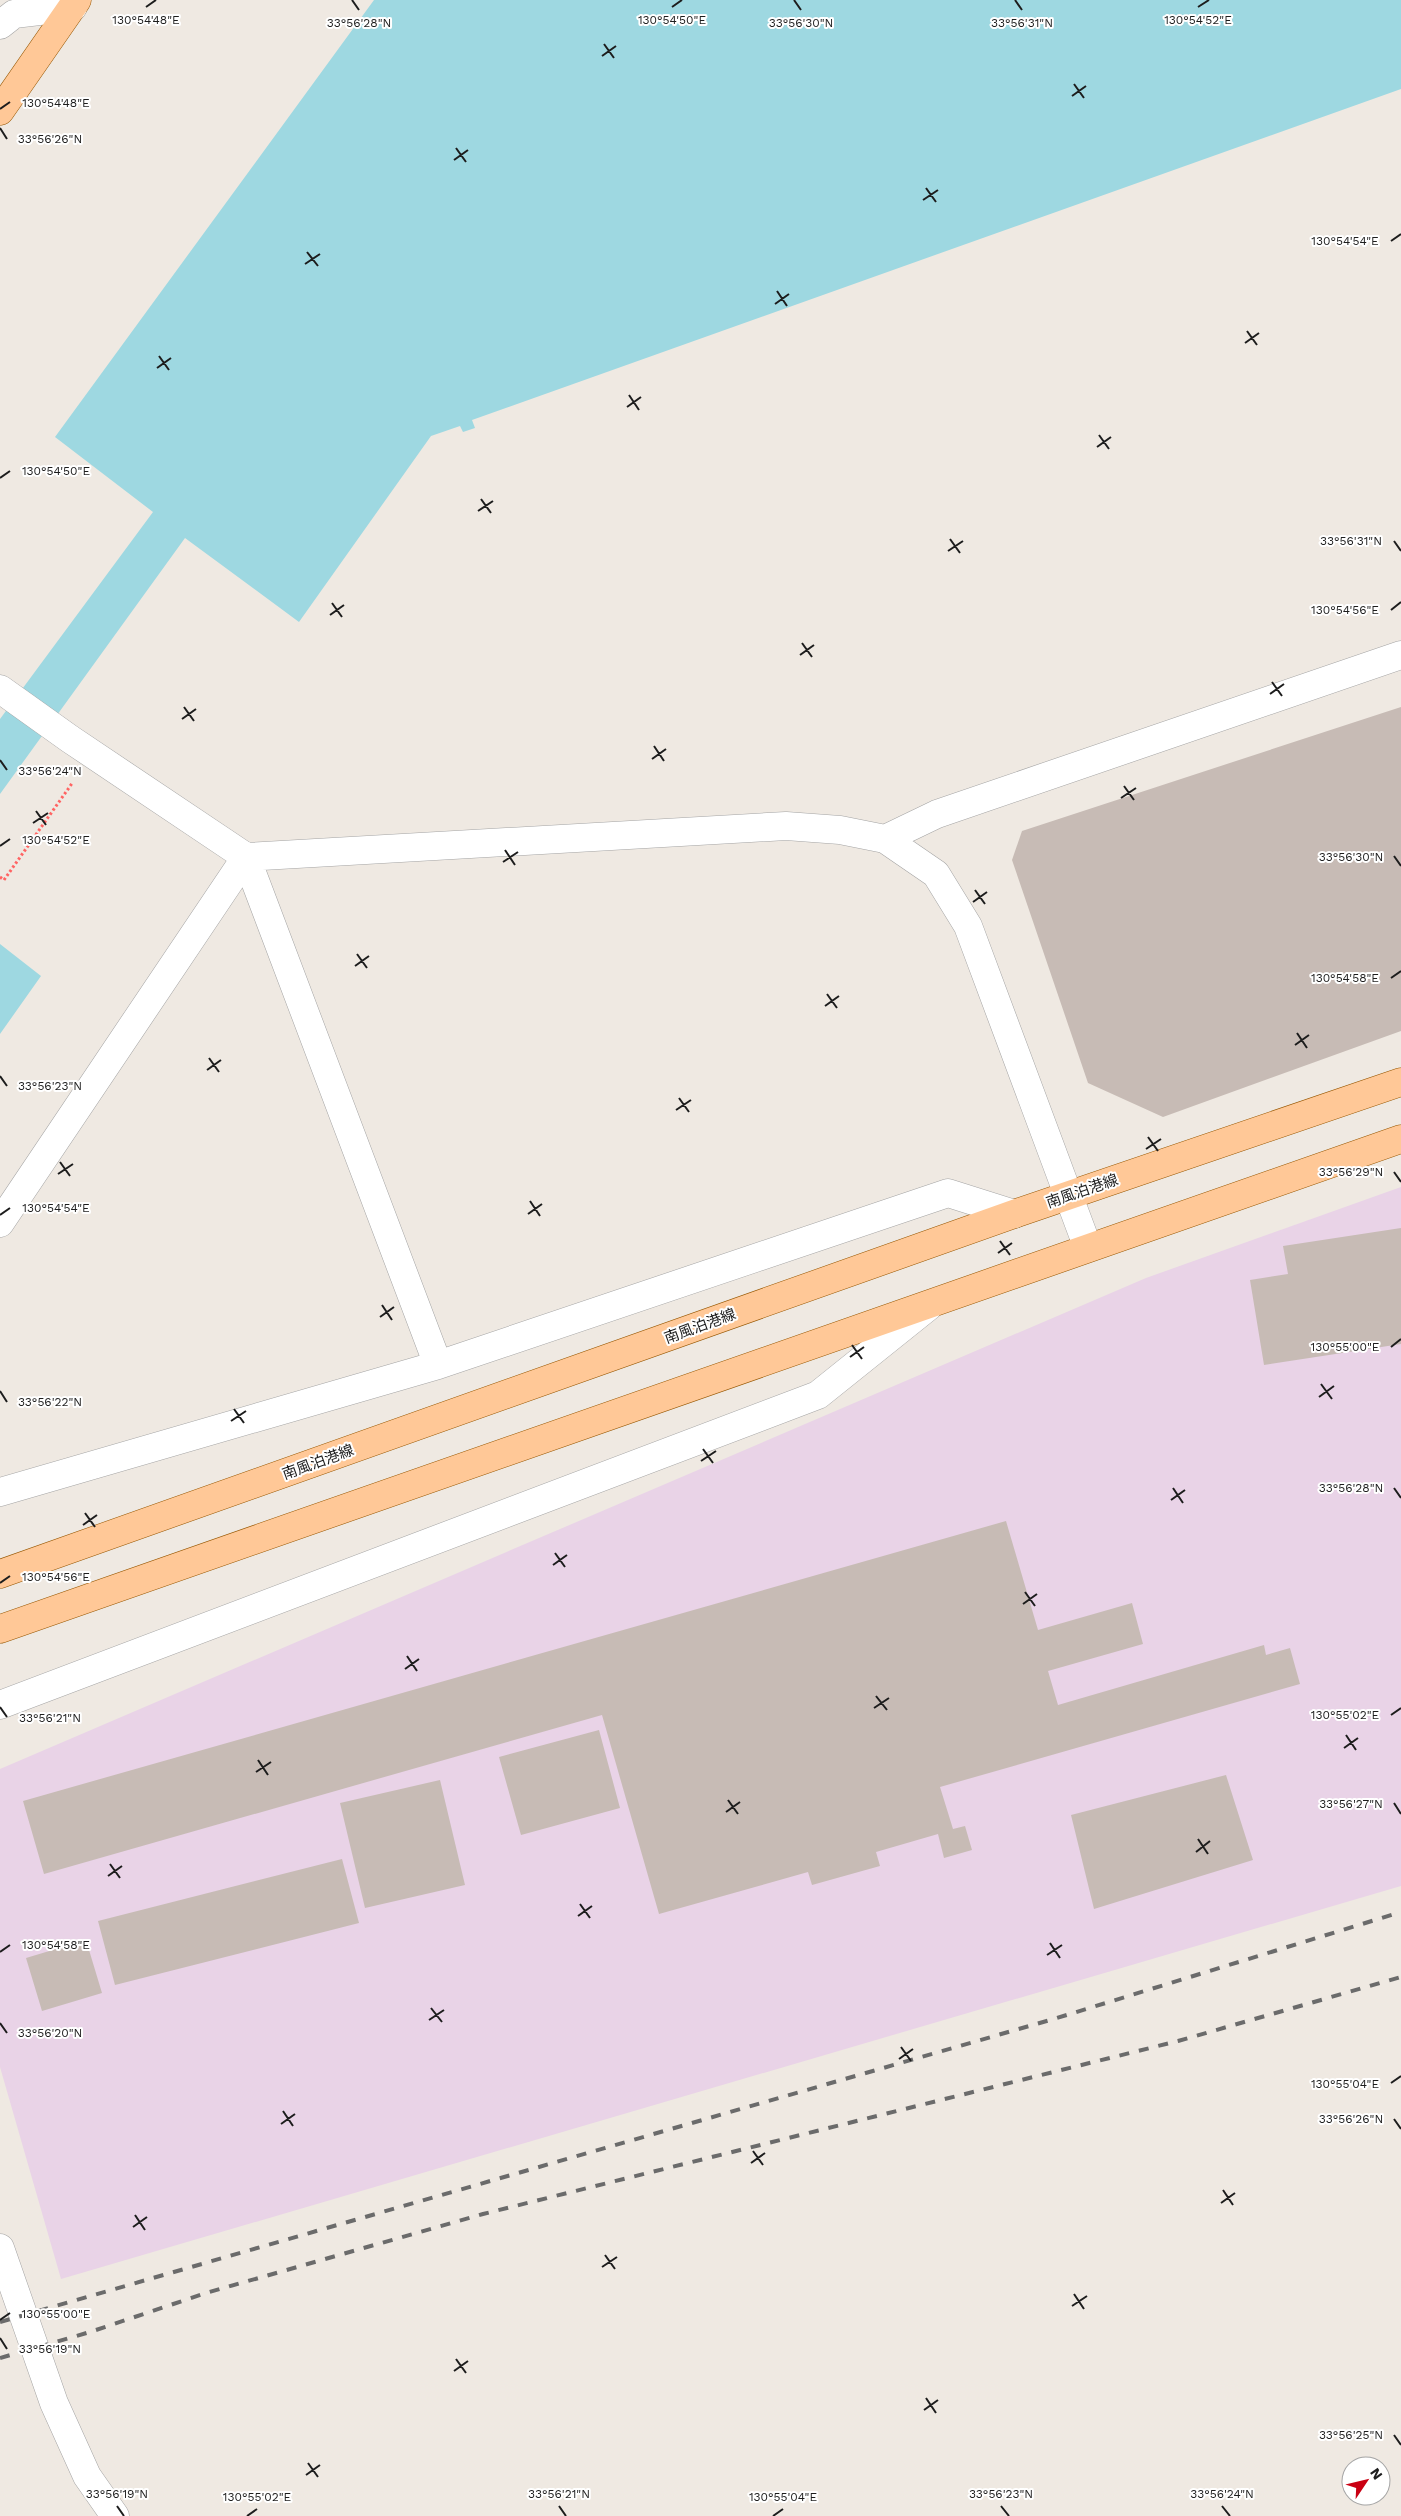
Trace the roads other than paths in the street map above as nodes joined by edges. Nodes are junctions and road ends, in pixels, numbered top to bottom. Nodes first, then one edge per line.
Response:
1 (75, 3) edge
2 (0, 25) edge
3 (0, 111) edge
4 (1401, 655) edge
5 (1, 689) edge
6 (885, 839) junction
7 (246, 857) junction
8 (1401, 1082) edge
9 (1401, 1139) edge
10 (1070, 1195) junction
11 (1014, 1214) junction
12 (0, 1223) edge
13 (1088, 1248) junction
14 (931, 1305) junction
15 (438, 1365) junction
16 (0, 1492) edge
17 (0, 1574) edge
18 (0, 1629) edge
19 (0, 1705) edge
20 (0, 2248) edge
21 (116, 2516) edge

1 - 2 street
1 - 3 main road
4 - 6 street
5 - 7 street
6 - 7 street
6 - 10 street
7 - 12 street
7 - 15 street
8 - 10 main road, 南風泊港線
9 - 13 main road
10 - 11 main road, 南風泊港線
10 - 13 street
11 - 15 street
11 - 17 main road, 南風泊港線
13 - 14 main road
14 - 18 main road
14 - 19 street
15 - 16 street
20 - 21 street

